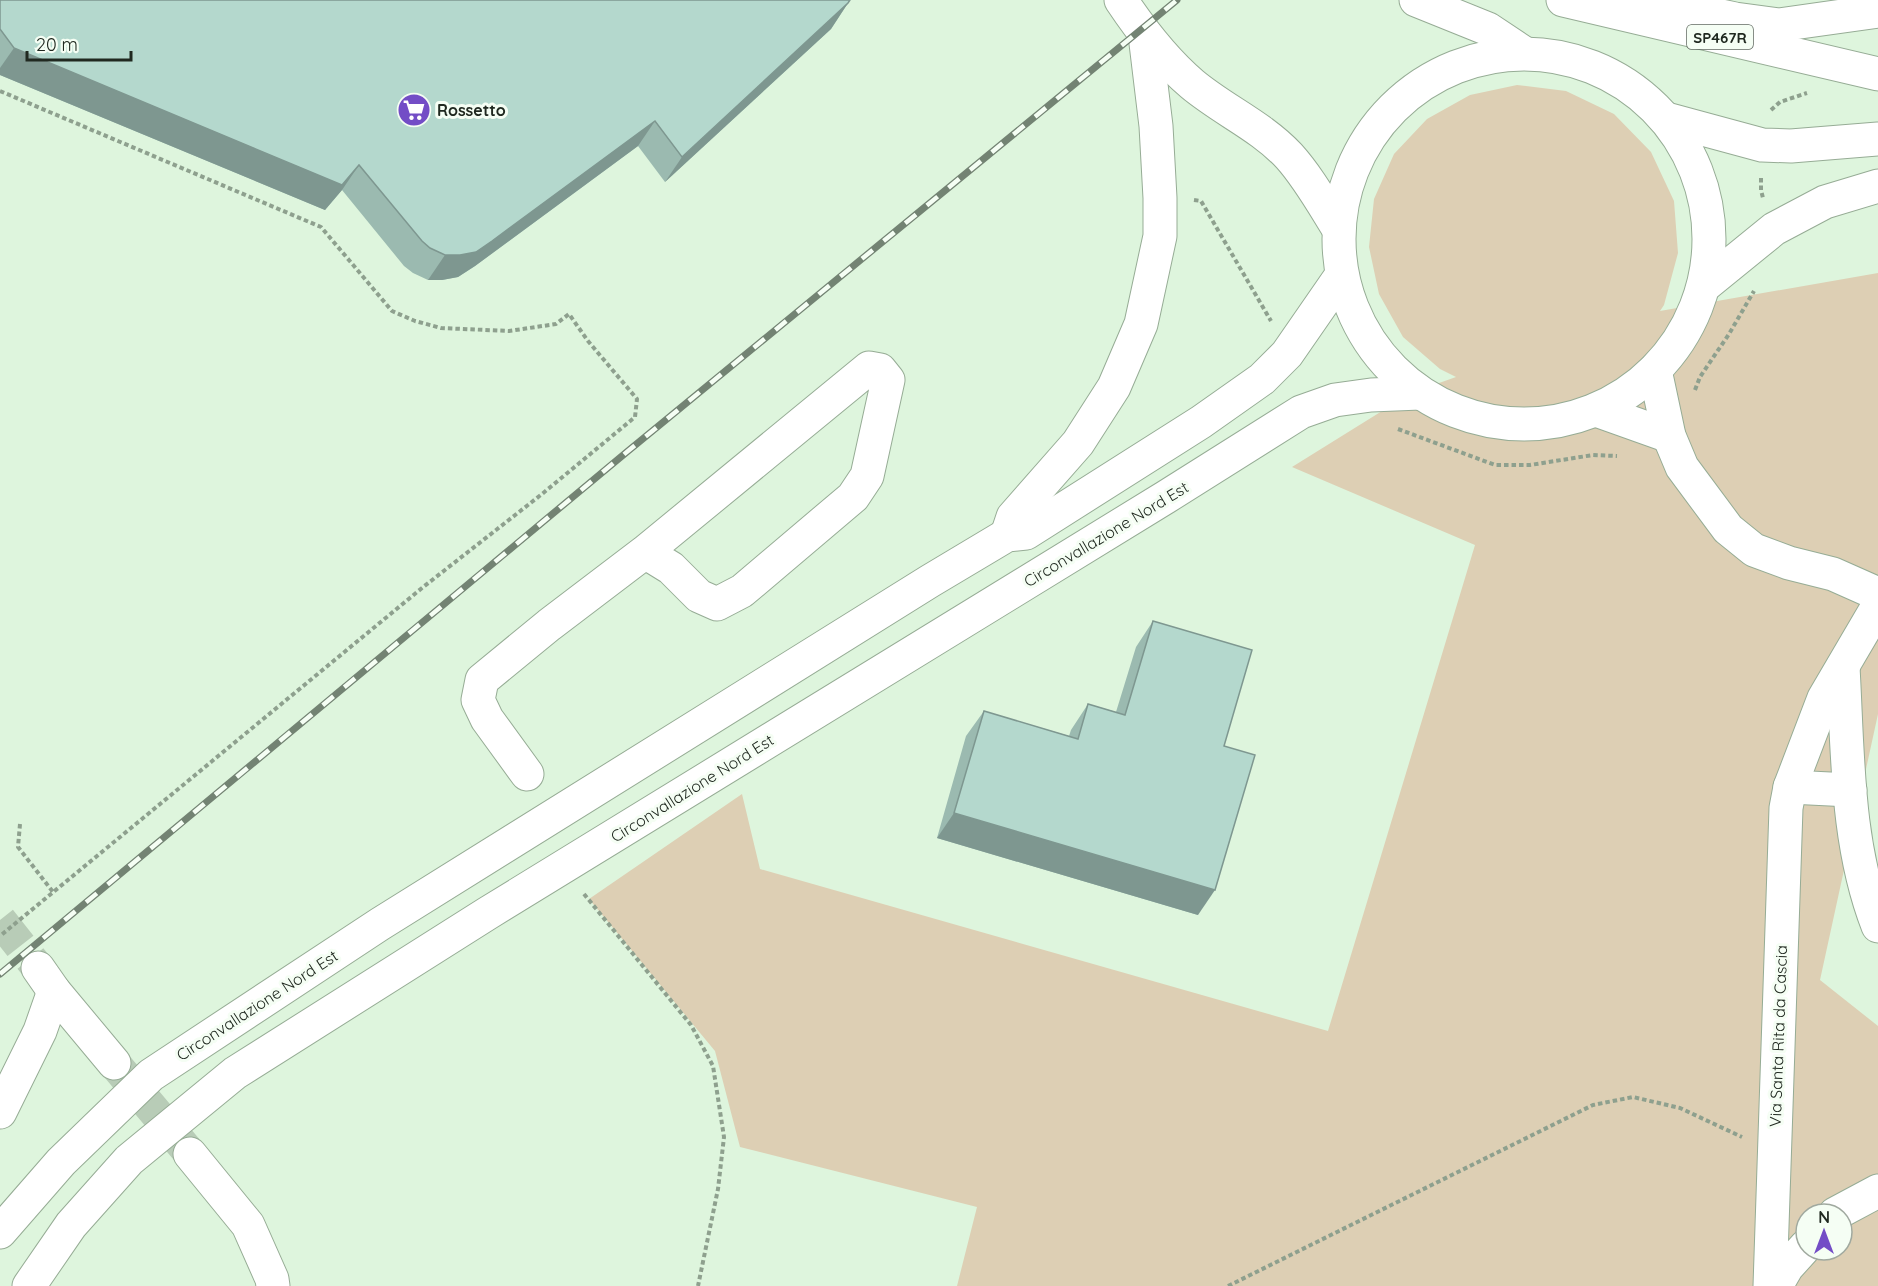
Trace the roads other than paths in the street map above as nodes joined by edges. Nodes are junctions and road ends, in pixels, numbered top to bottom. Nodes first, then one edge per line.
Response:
1 (1121, 0) edge
2 (1416, 0) edge
3 (1647, 0) edge
4 (1585, 2) edge
5 (1878, 11) edge
6 (1145, 36) junction
7 (1524, 53) junction
8 (1878, 74) edge
9 (1666, 119) junction
10 (1878, 139) edge
11 (1878, 186) edge
12 (1338, 228) junction
13 (1341, 276) junction
14 (1704, 286) junction
15 (1655, 370) junction
16 (1420, 393) junction
17 (1596, 410) junction
18 (1669, 436) junction
19 (1007, 535) junction
20 (645, 552) junction
21 (1878, 594) edge
22 (1878, 606) edge
23 (1843, 667) junction
24 (527, 774) dead end
25 (1790, 787) junction
26 (1850, 790) junction
27 (1878, 927) edge
28 (114, 1063) tunnel mouth
29 (0, 1112) edge
30 (190, 1154) tunnel mouth
31 (1878, 1191) edge
32 (1854, 1204) edge
33 (71, 1225) junction
34 (0, 1232) edge
35 (1794, 1260) edge
36 (29, 1286) edge
37 (48, 1286) edge
38 (273, 1286) edge
39 (1770, 1286) edge
40 (1776, 1286) edge

1 - 6 main road
2 - 7 main road
3 - 5 main road
4 - 8 main road, SP467R
6 - 12 main road
6 - 19 main road
7 - 9 main road
7 - 12 main road
9 - 10 main road
9 - 14 main road
11 - 14 main road
12 - 13 main road
13 - 16 main road
13 - 19 main road, Circonvallazione Nord Est
14 - 15 main road
15 - 17 main road
15 - 18 main road
16 - 17 main road
16 - 33 main road, Circonvallazione Nord Est
17 - 18 main road
18 - 21 main road
19 - 34 main road, Circonvallazione Nord Est
20 - 20 main road
20 - 24 main road
22 - 23 main road, Via Santa Rita da Cascia
23 - 25 main road, Via Santa Rita da Cascia
23 - 26 main road
25 - 26 main road
25 - 39 main road, Via Santa Rita da Cascia
26 - 27 main road
28 - 29 main road
30 - 38 main road
31 - 32 main road
33 - 36 main road, Circonvallazione Nord Est
33 - 37 main road
35 - 40 main road

